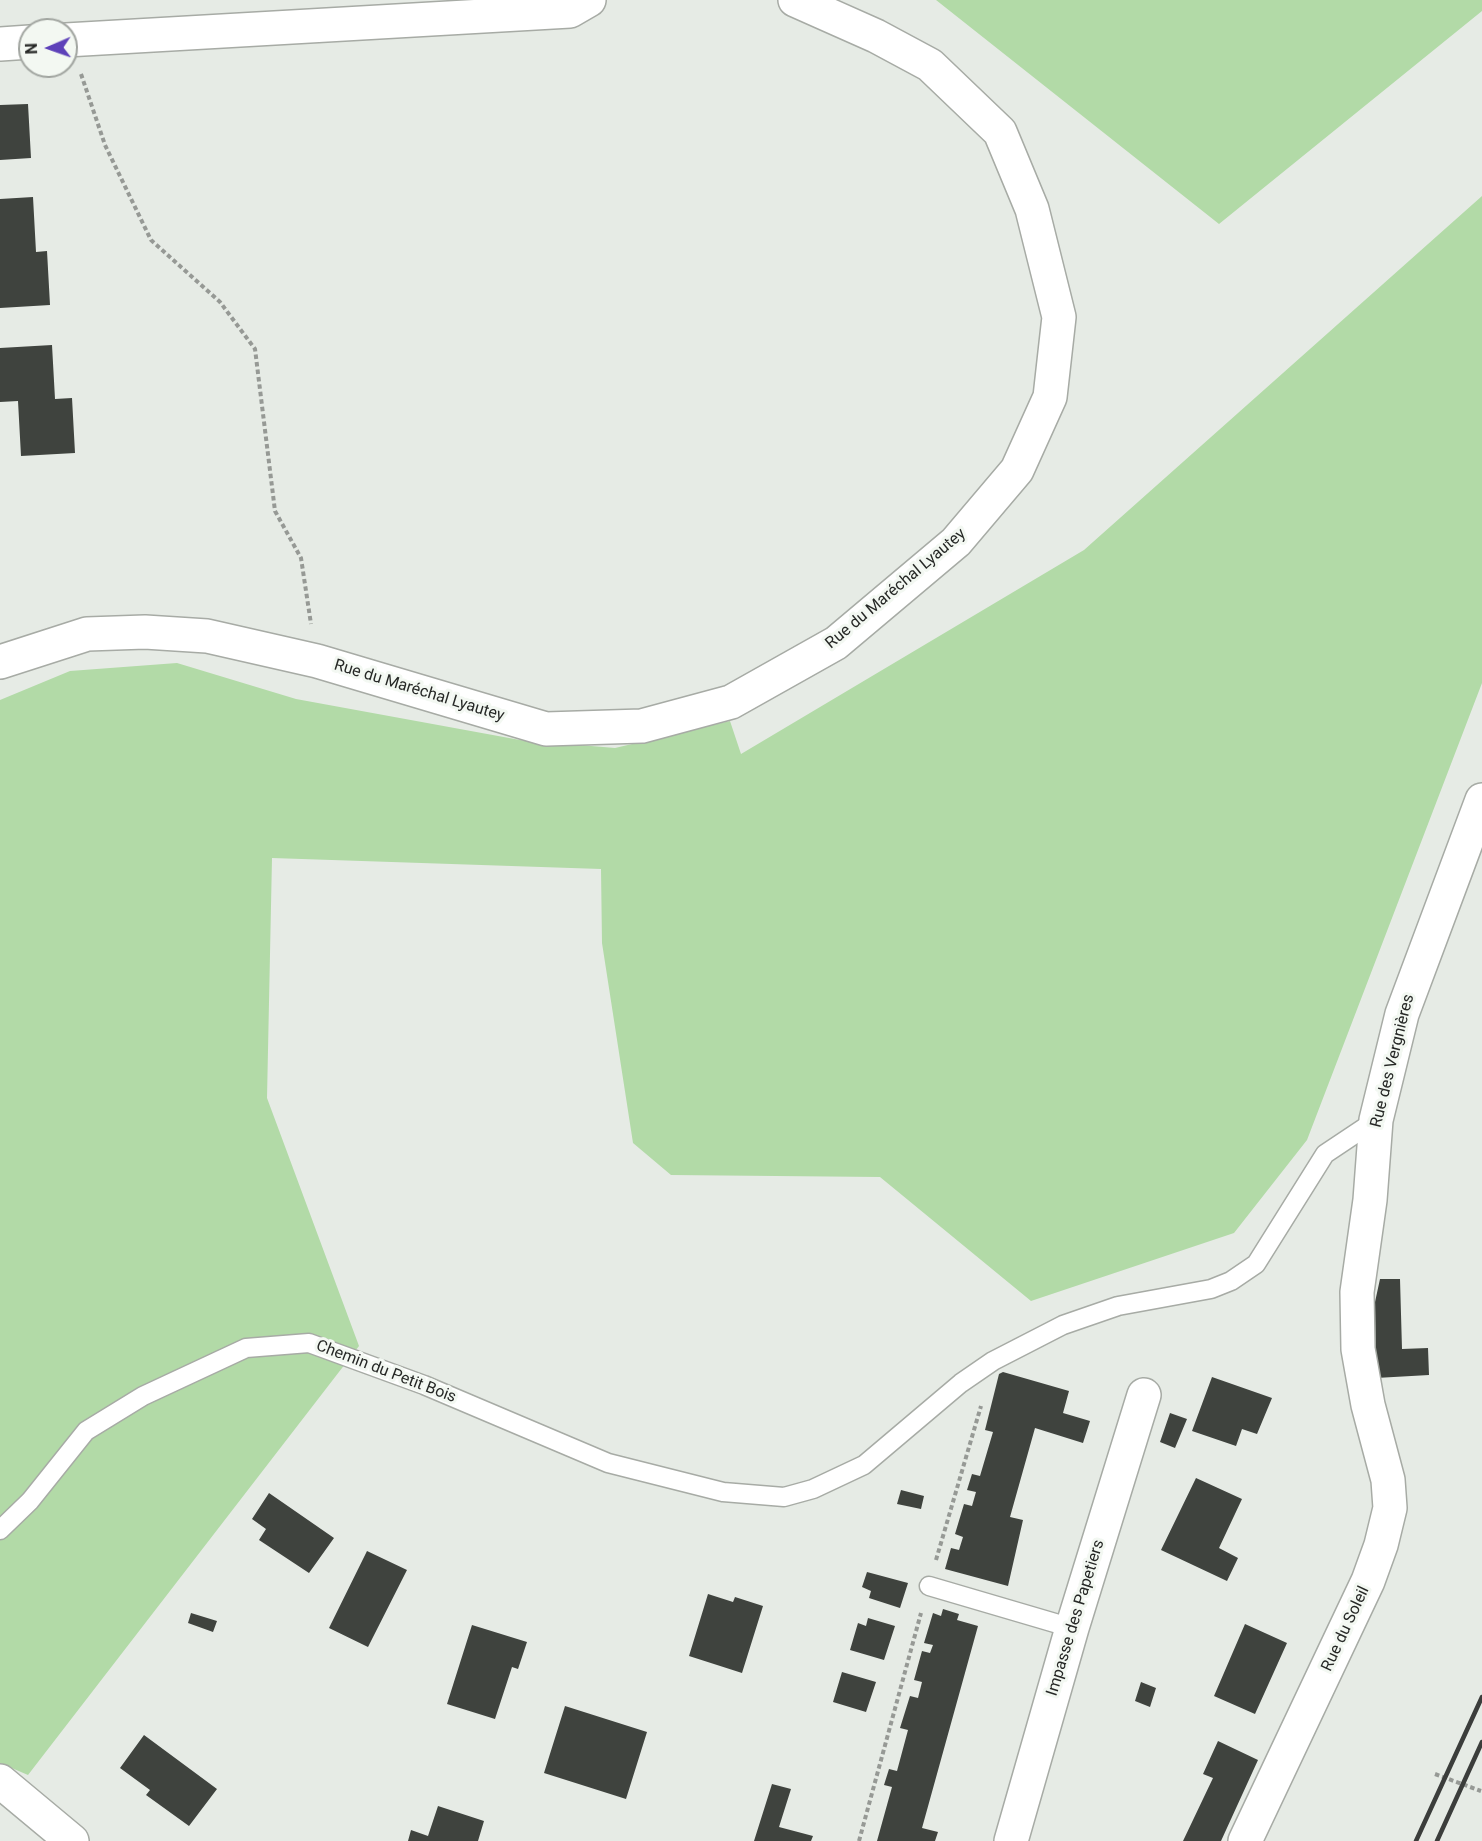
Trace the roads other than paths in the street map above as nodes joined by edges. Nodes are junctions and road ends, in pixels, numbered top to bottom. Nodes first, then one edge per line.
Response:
1 (589, 0) edge
2 (795, 0) edge
3 (78, 39) edge
4 (18, 43) edge
5 (0, 44) edge
6 (0, 662) edge
7 (1482, 800) edge
8 (1376, 1120) junction
9 (1144, 1395) dead end
10 (1368, 1405) joint
11 (0, 1530) edge
12 (929, 1586) dead end
13 (1072, 1628) junction
14 (0, 1781) edge
15 (72, 1841) edge
16 (1011, 1841) edge
17 (1245, 1841) edge

1 - 3 street
2 - 6 street, Rue du Maréchal Lyautey
4 - 5 street
7 - 8 street, Rue des Vergnières
8 - 10 street, Rue des Vergnières
8 - 11 lane, Chemin du Petit Bois
9 - 13 street, Impasse des Papetiers
10 - 17 street, Rue du Soleil
12 - 13 lane
13 - 16 street, Impasse des Papetiers
14 - 15 street

